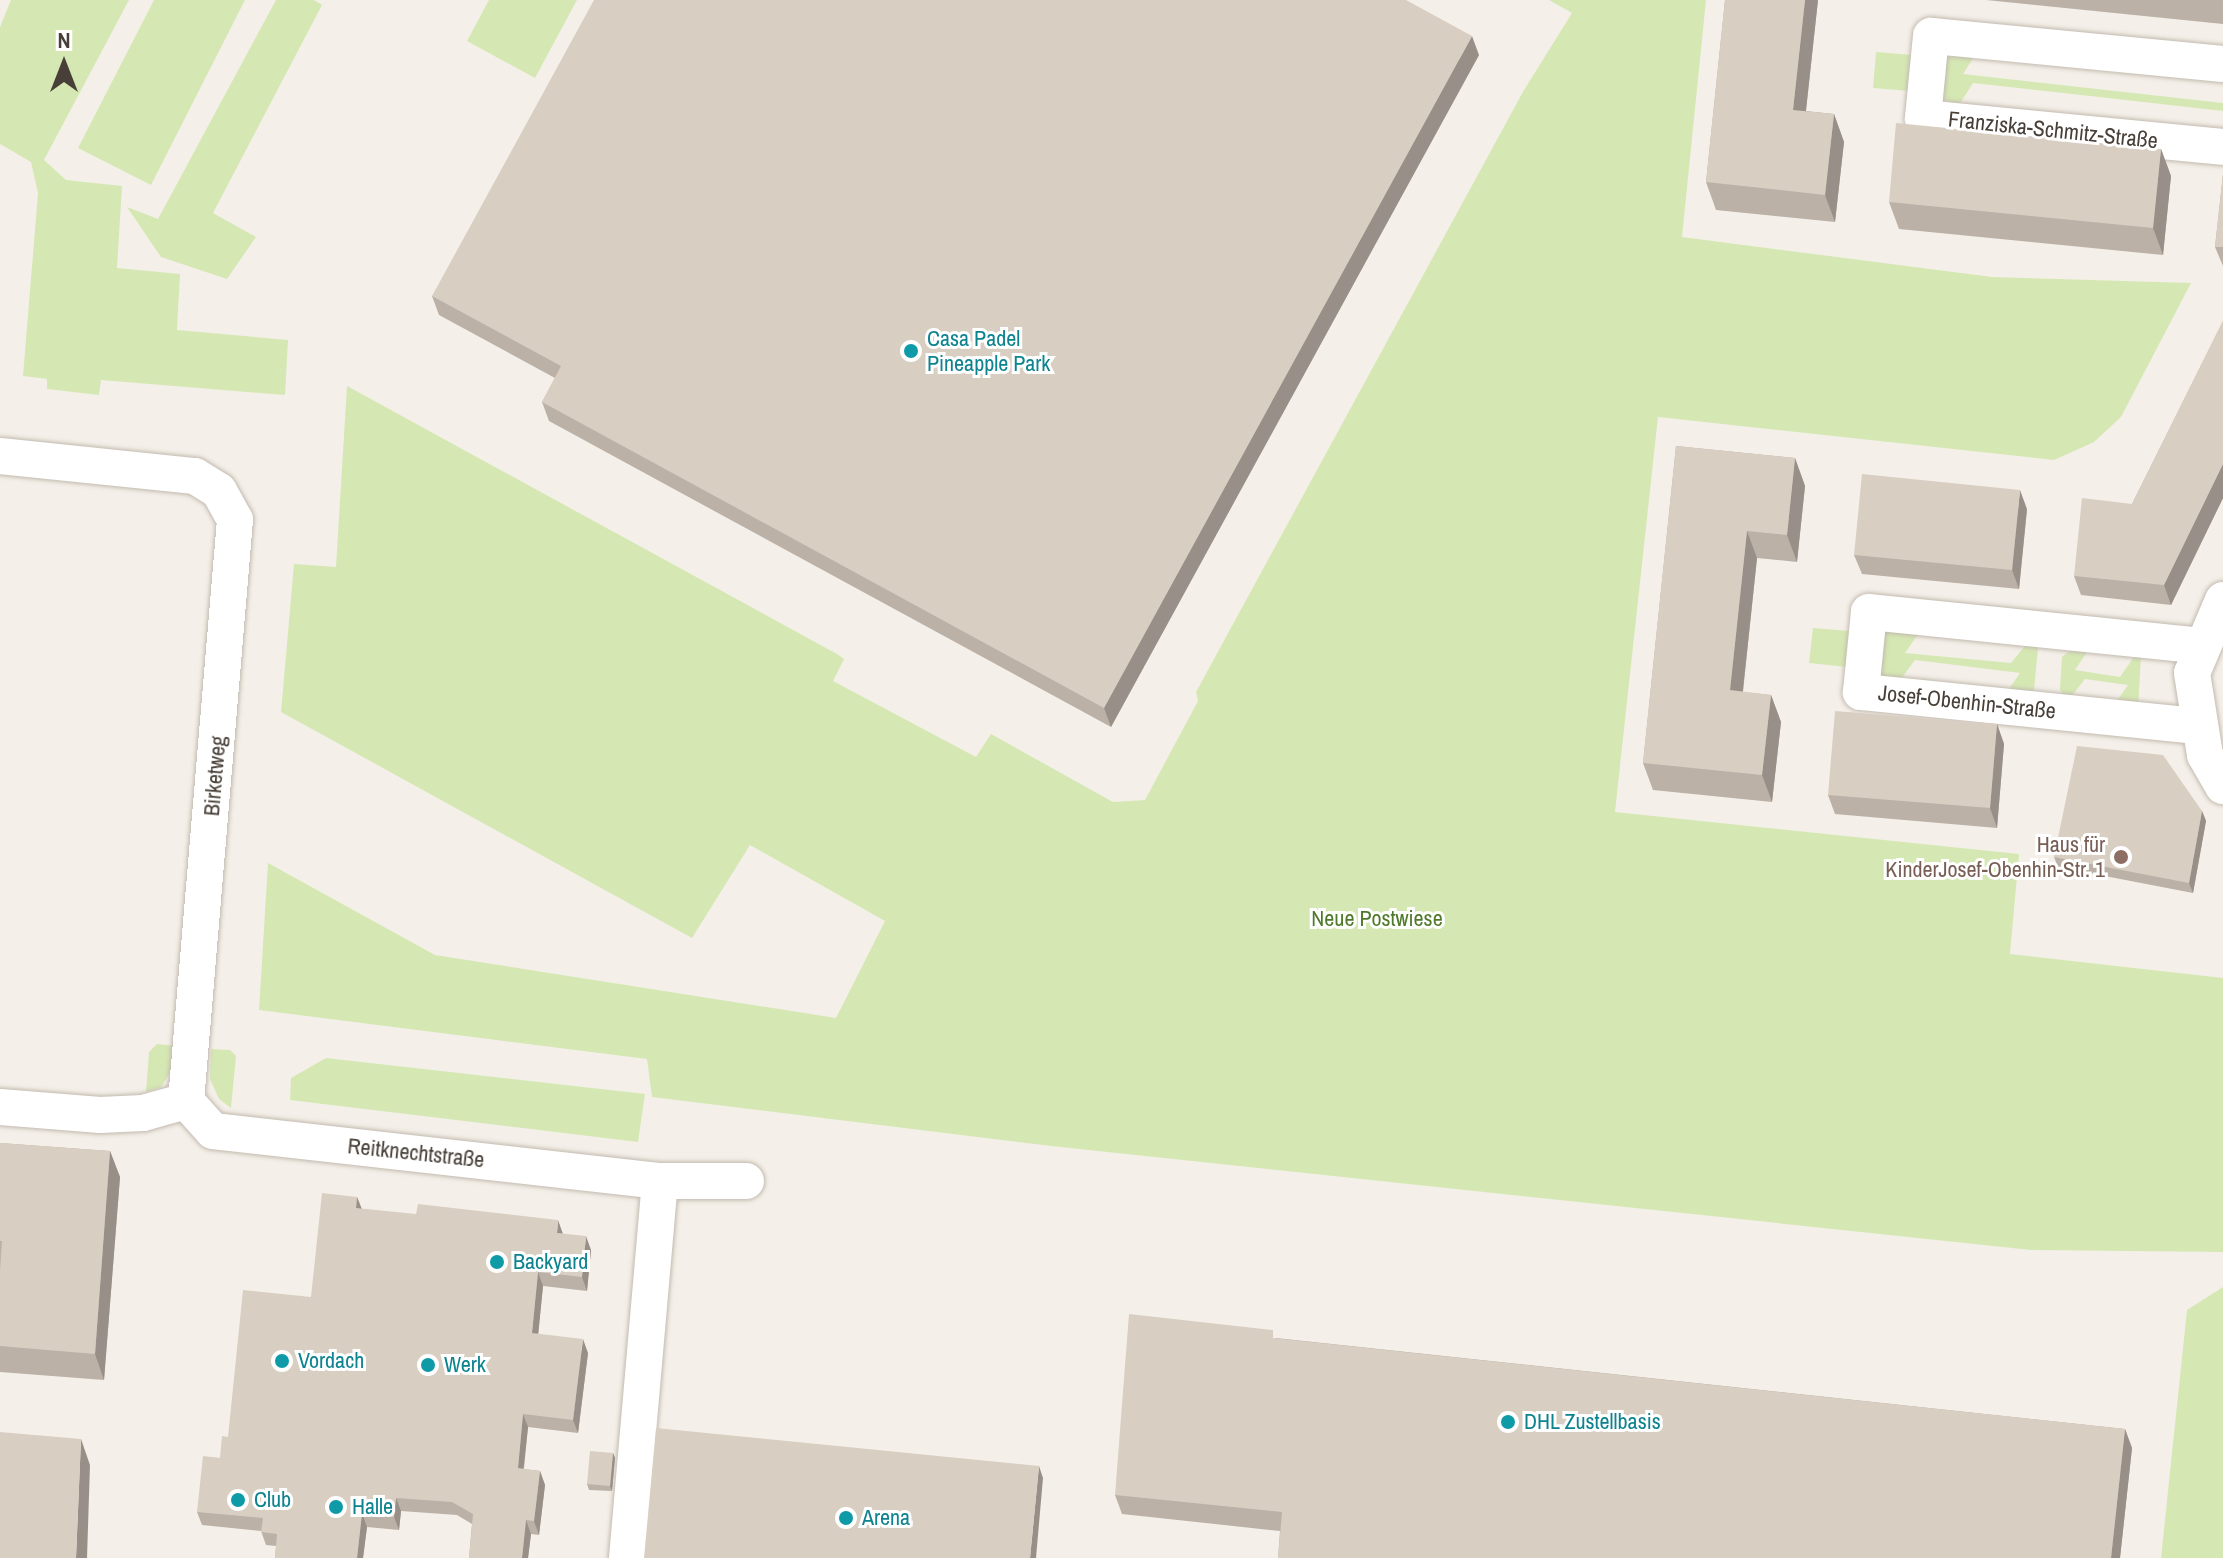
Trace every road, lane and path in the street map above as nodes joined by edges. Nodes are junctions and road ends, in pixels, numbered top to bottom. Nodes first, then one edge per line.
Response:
1 (2223, 64) edge
2 (2223, 147) edge
3 (0, 456) edge
4 (2223, 600) edge
5 (2201, 646) junction
6 (2197, 726) junction
7 (2223, 786) edge
8 (186, 1101) junction
9 (0, 1107) edge
10 (660, 1181) junction
11 (746, 1181) dead end
12 (627, 1558) edge

1 - 2 street, Franziska-Schmitz-Straße
3 - 8 street, Birketweg
4 - 5 street
5 - 6 street
5 - 6 street, Josef-Obenhin-Straße
6 - 7 street
8 - 9 street
8 - 10 street, Reitknechtstraße
10 - 11 street, Reitknechtstraße
10 - 12 street

